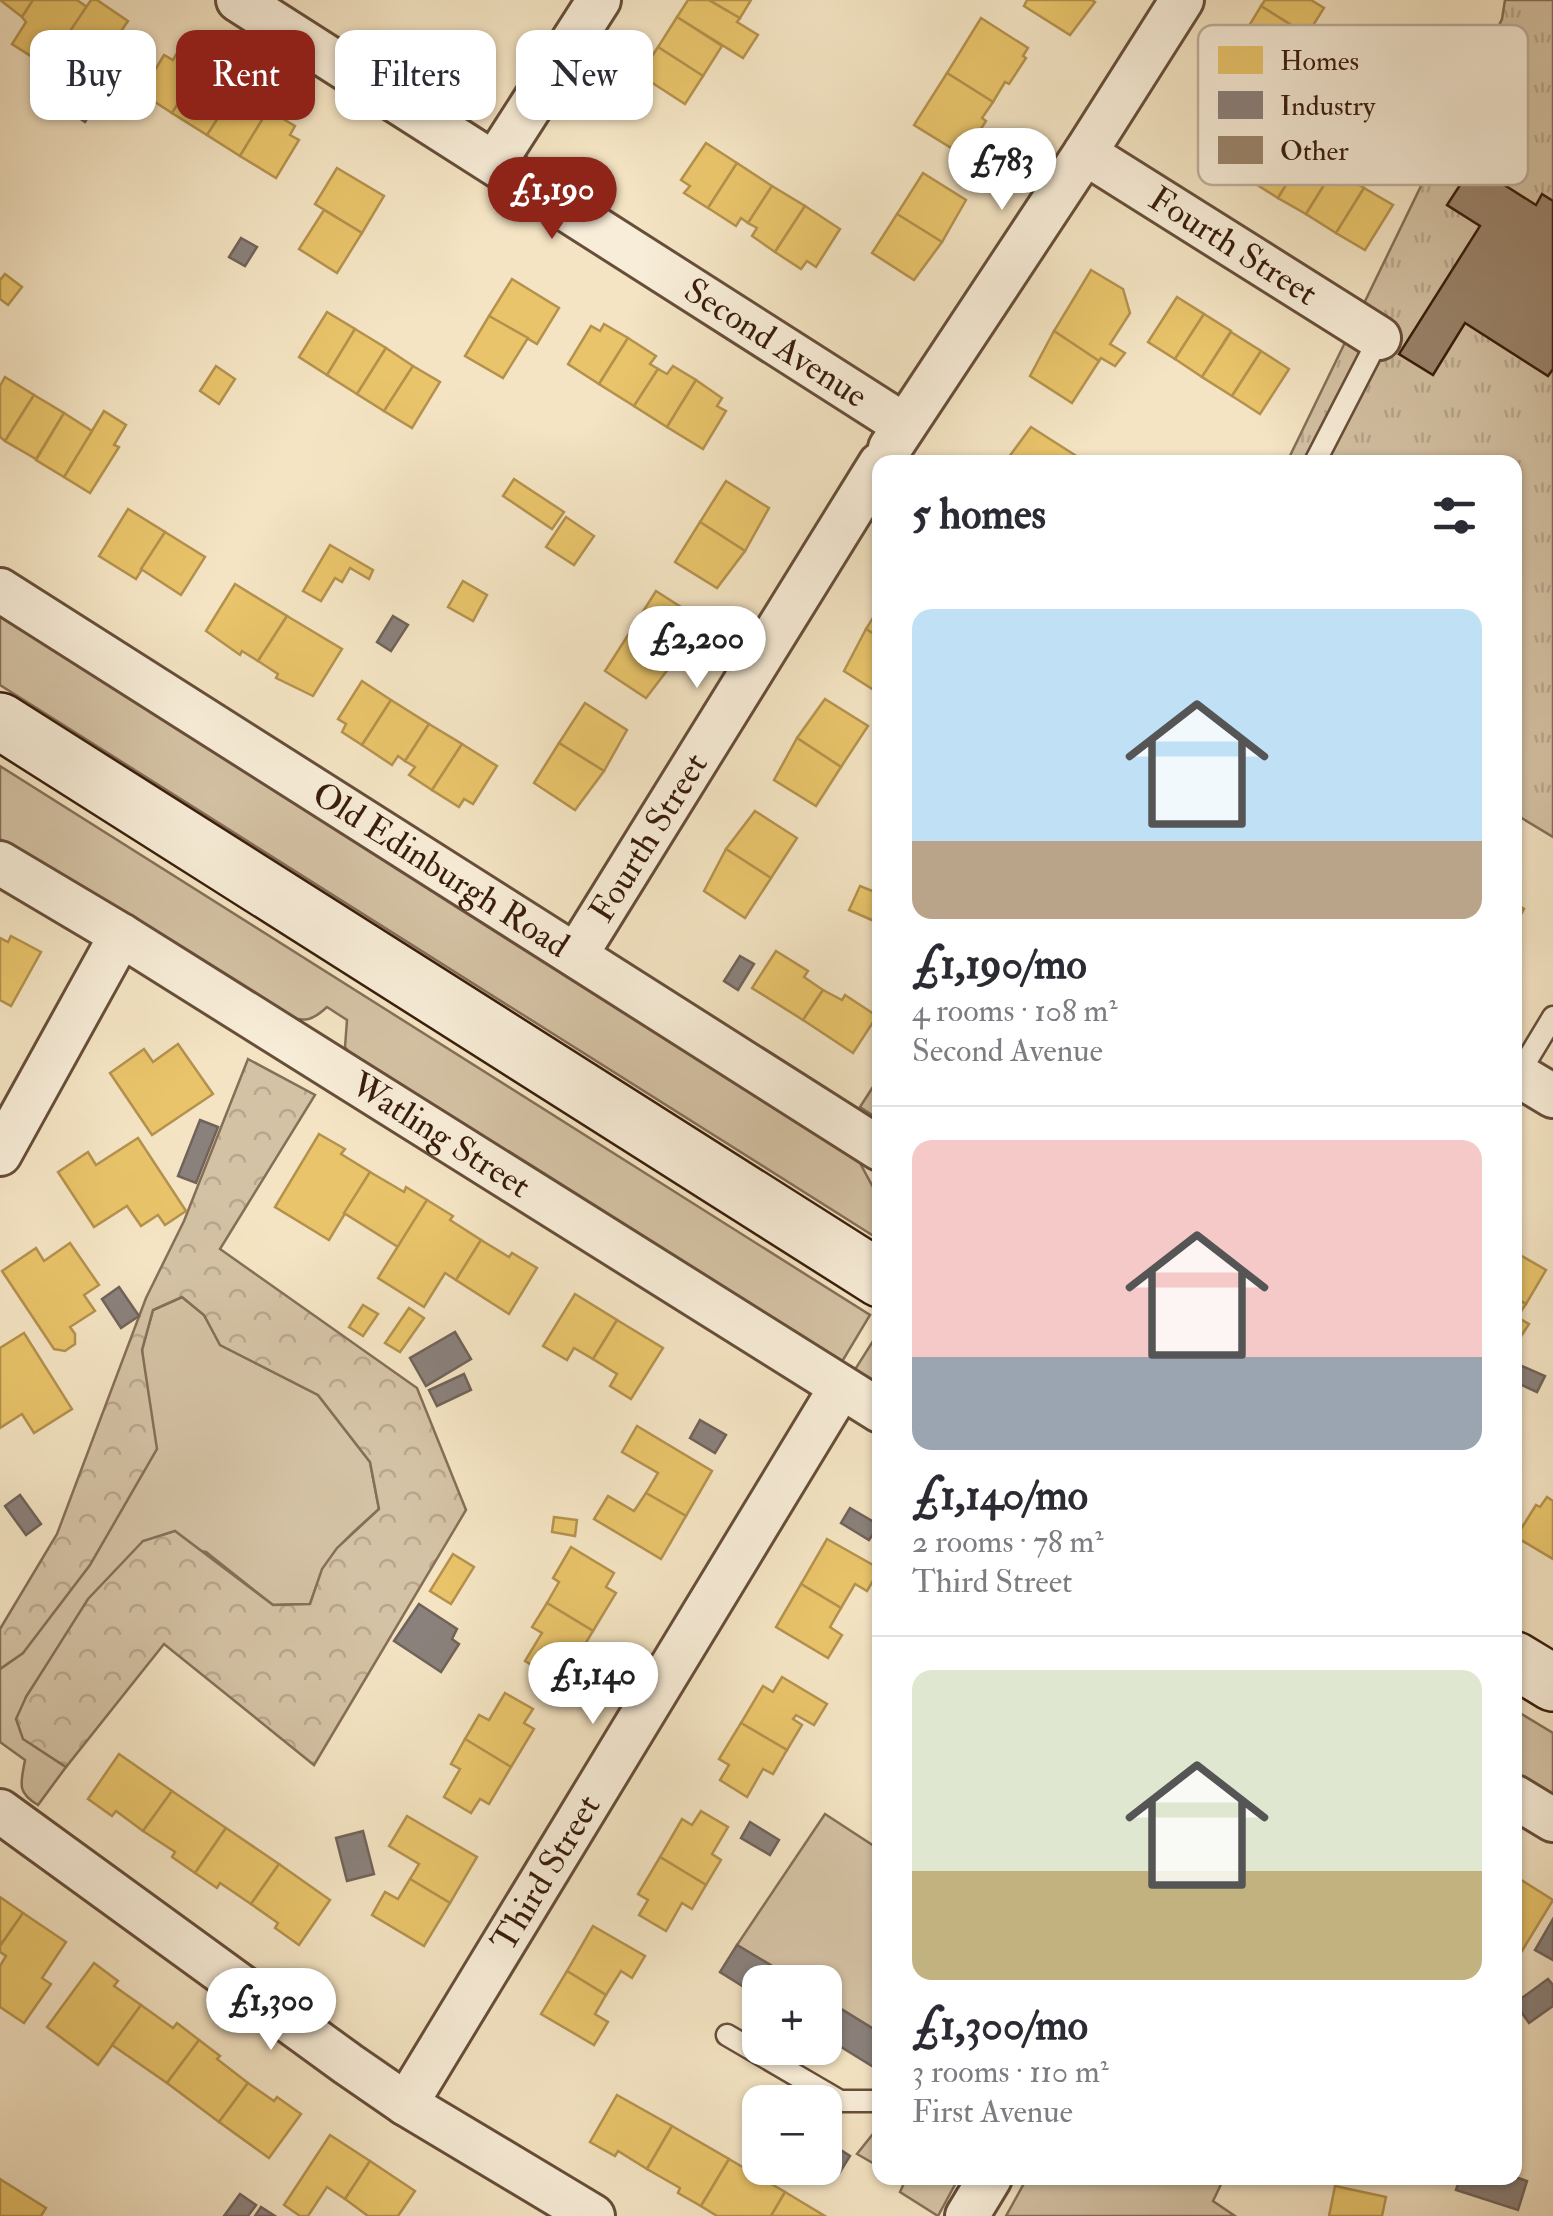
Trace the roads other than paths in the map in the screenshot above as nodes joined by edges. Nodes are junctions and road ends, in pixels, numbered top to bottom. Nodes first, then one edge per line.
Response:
1 (238, 0) edge
2 (599, 0) edge
3 (1182, 0) edge
4 (1085, 153) junction
5 (495, 162) junction
6 (1379, 338) joint
7 (904, 425) junction
8 (885, 455) edge
9 (1319, 455) edge
10 (872, 476) edge
11 (0, 590) edge
12 (0, 721) edge
13 (0, 863) edge
14 (121, 934) junction
15 (576, 955) junction
16 (1553, 1017) edge
17 (1525, 1081) edge
18 (872, 1144) edge
19 (0, 1154) edge
20 (872, 1274) edge
21 (841, 1388) junction
22 (872, 1406) edge
23 (1522, 1664) edge
24 (1553, 1683) edge
25 (1522, 1801) edge
26 (0, 1811) edge
27 (1553, 1820) edge
28 (727, 2035) dead end
29 (872, 2101) edge
30 (406, 2104) junction
31 (986, 2185) edge
32 (594, 2216) edge
33 (967, 2216) edge

1 - 5 street, Second Avenue
2 - 5 street
3 - 4 street, Fourth Street
4 - 6 street, Fourth Street
4 - 7 street, Fourth Street
5 - 7 street, Second Avenue
6 - 9 lane
7 - 8 street, Fourth Street
10 - 15 street, Fourth Street
11 - 15 street, Old Edinburgh Road
12 - 20 main road
13 - 14 street, Watling Street
14 - 19 street
14 - 21 street, Watling Street
15 - 18 street, Old Edinburgh Road
16 - 17 lane
21 - 22 street, Watling Street
21 - 30 street, Third Street
23 - 24 main road
25 - 27 street
26 - 30 street
28 - 29 lane
30 - 32 street
31 - 33 street

